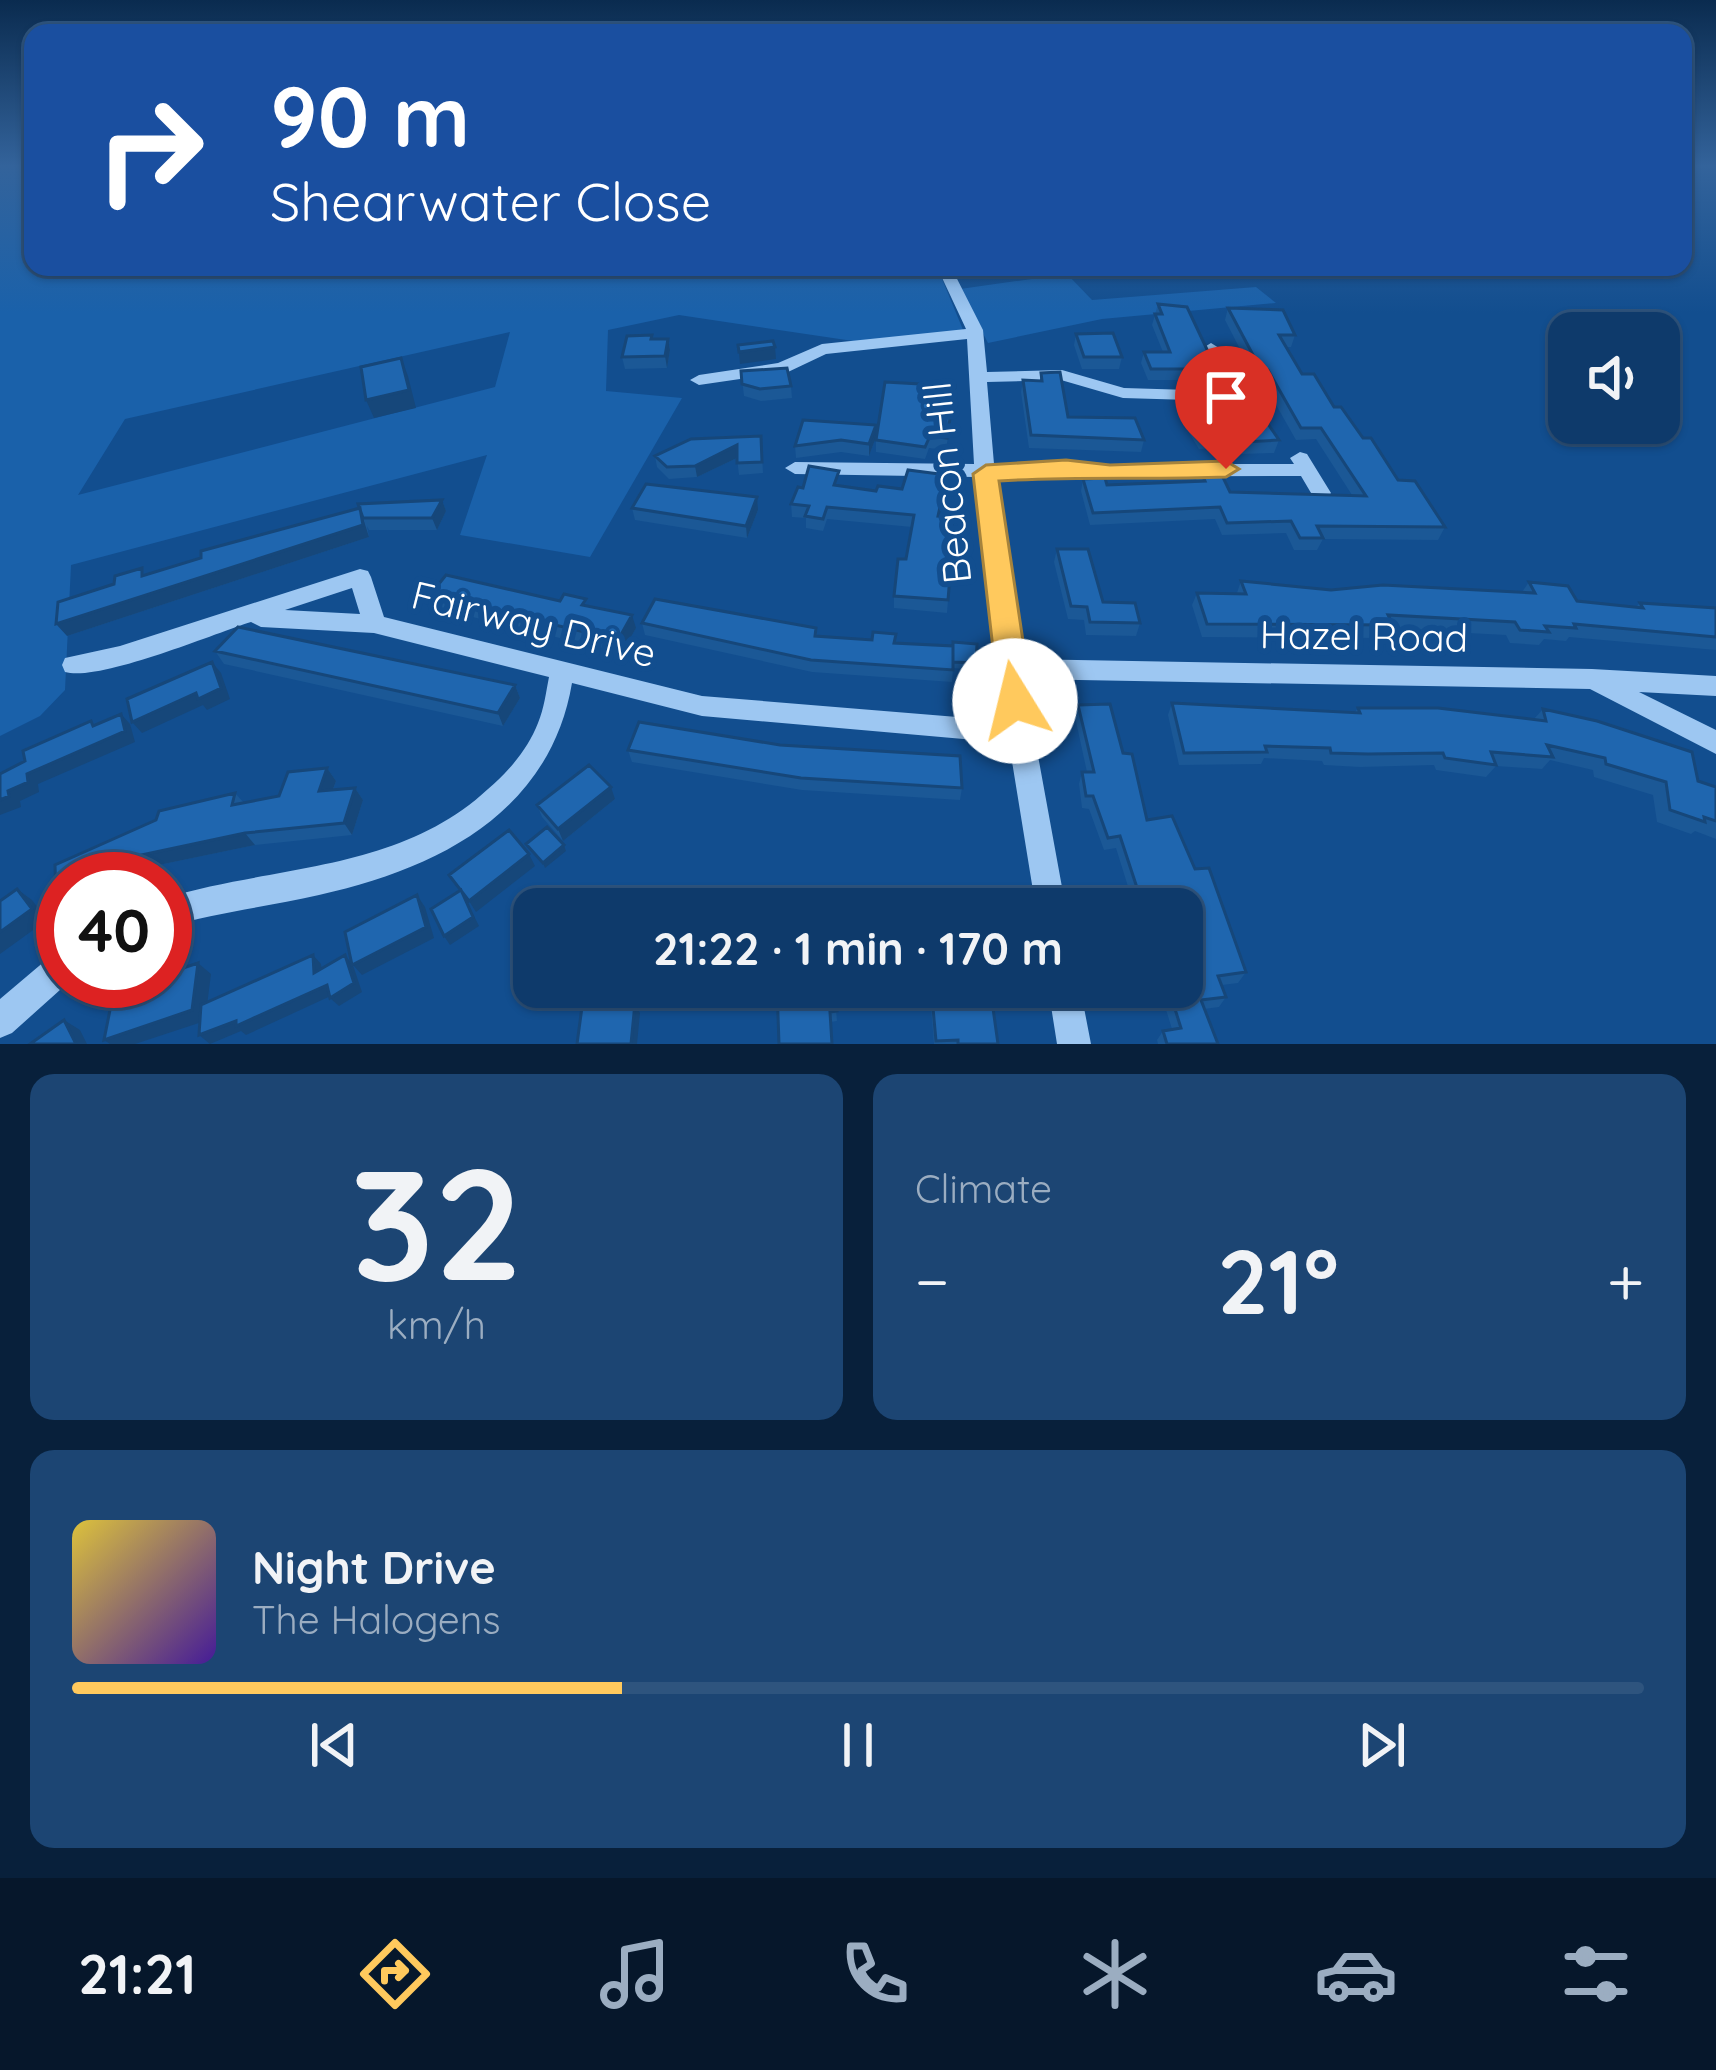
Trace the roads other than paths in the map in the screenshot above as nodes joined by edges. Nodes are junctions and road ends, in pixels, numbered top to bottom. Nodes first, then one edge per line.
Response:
1 (948, 276) edge
2 (975, 333) junction
3 (1211, 348) edge
4 (977, 377) junction
5 (698, 380) dead end
6 (1234, 395) junction
7 (1257, 398) dead end
8 (795, 469) dead end
9 (986, 474) junction
10 (1321, 493) edge
11 (241, 618) junction
12 (374, 624) junction
13 (74, 665) dead end
14 (1010, 669) junction
15 (562, 673) junction
16 (1592, 679) junction
17 (1716, 686) edge
18 (1021, 733) junction
19 (1716, 743) edge
20 (1047, 888) edge
21 (192, 905) edge
22 (36, 990) edge
23 (1068, 1008) edge
24 (0, 1021) edge
25 (1074, 1044) edge

1 - 2 street, Beacon Hill
2 - 4 street, Beacon Hill
2 - 5 street
3 - 6 street
4 - 6 street
4 - 9 street, Beacon Hill
6 - 7 street
8 - 9 street
9 - 10 street
9 - 14 street, Beacon Hill
11 - 12 street
11 - 12 street, Fairway Drive
11 - 13 street, Fairway Drive
12 - 15 street, Fairway Drive
14 - 16 street, Hazel Road
14 - 18 street, Beacon Hill
15 - 18 street, Fairway Drive
15 - 21 street
16 - 17 street, Hazel Road
16 - 19 street
18 - 20 street, Beacon Hill
22 - 24 street
23 - 25 street

